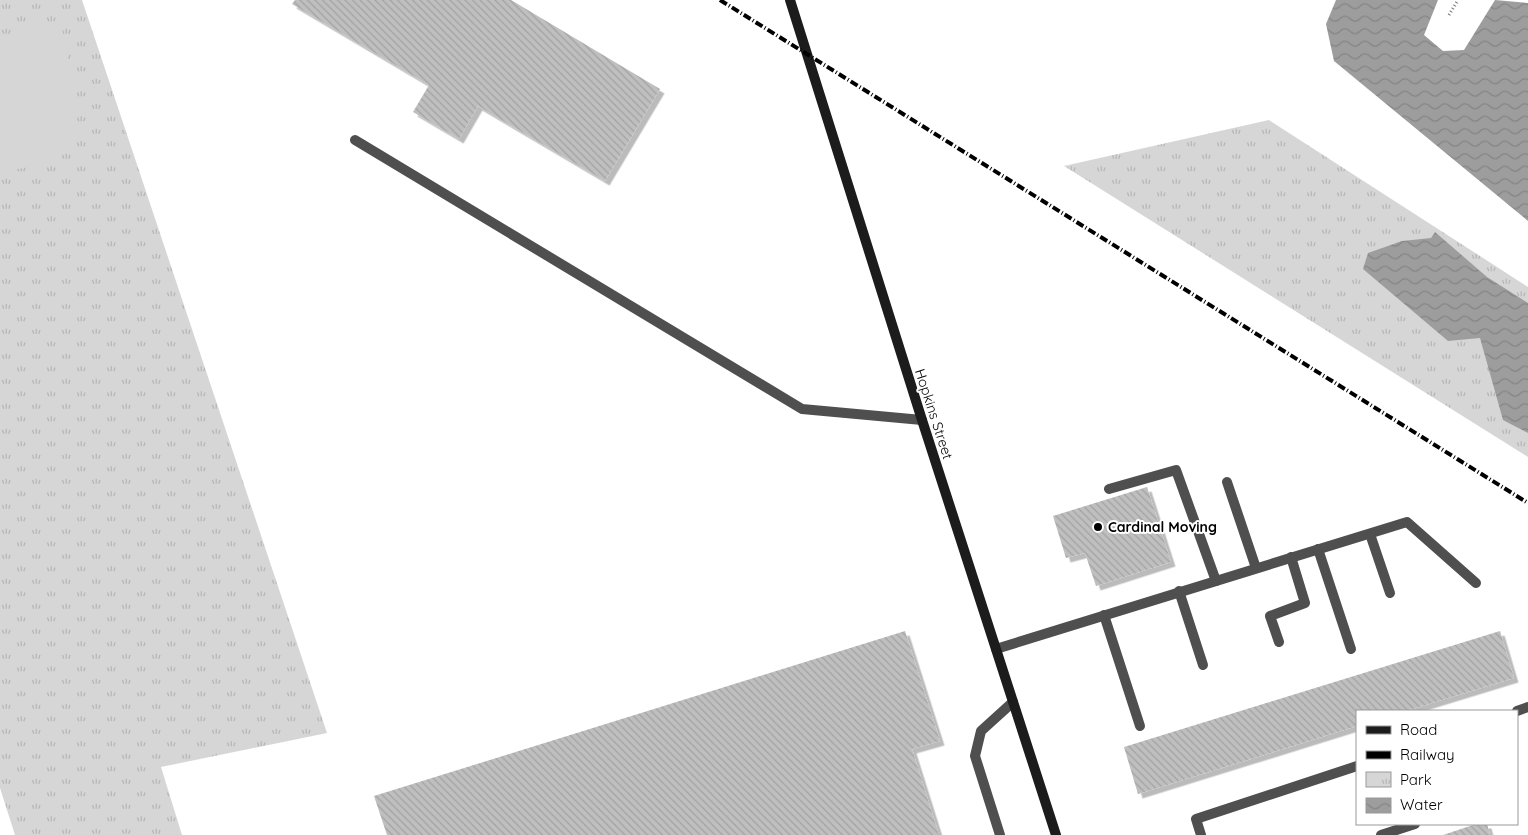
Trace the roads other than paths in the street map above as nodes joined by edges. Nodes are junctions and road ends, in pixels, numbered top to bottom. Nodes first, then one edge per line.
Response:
1 (790, 0) edge
2 (355, 140) dead end
3 (922, 420) junction
4 (1227, 482) dead end
5 (1109, 489) dead end
6 (1370, 534) junction
7 (1318, 549) junction
8 (1291, 557) junction
9 (1256, 568) junction
10 (1216, 581) junction
11 (1476, 583) dead end
12 (1179, 591) junction
13 (1390, 593) dead end
14 (1104, 615) junction
15 (1278, 642) dead end
16 (996, 649) junction
17 (1351, 649) dead end
18 (1203, 665) dead end
19 (1013, 702) junction
20 (1140, 726) dead end
21 (1356, 766) edge
22 (1412, 825) edge
23 (1000, 835) edge
24 (1056, 835) edge
25 (1201, 835) edge
26 (1381, 835) edge

1 - 3 main road, Hopkins Street
2 - 3 lane
3 - 16 main road, Hopkins Street
4 - 9 lane
5 - 10 lane
6 - 7 lane
6 - 11 lane
6 - 13 lane
7 - 8 lane
7 - 17 lane
8 - 9 lane
8 - 15 lane
9 - 10 lane
10 - 12 lane
12 - 14 lane
12 - 18 lane
14 - 16 lane
14 - 20 lane
16 - 19 main road, Hopkins Street
19 - 23 lane
19 - 24 main road, Hopkins Street
21 - 25 lane
22 - 26 lane

